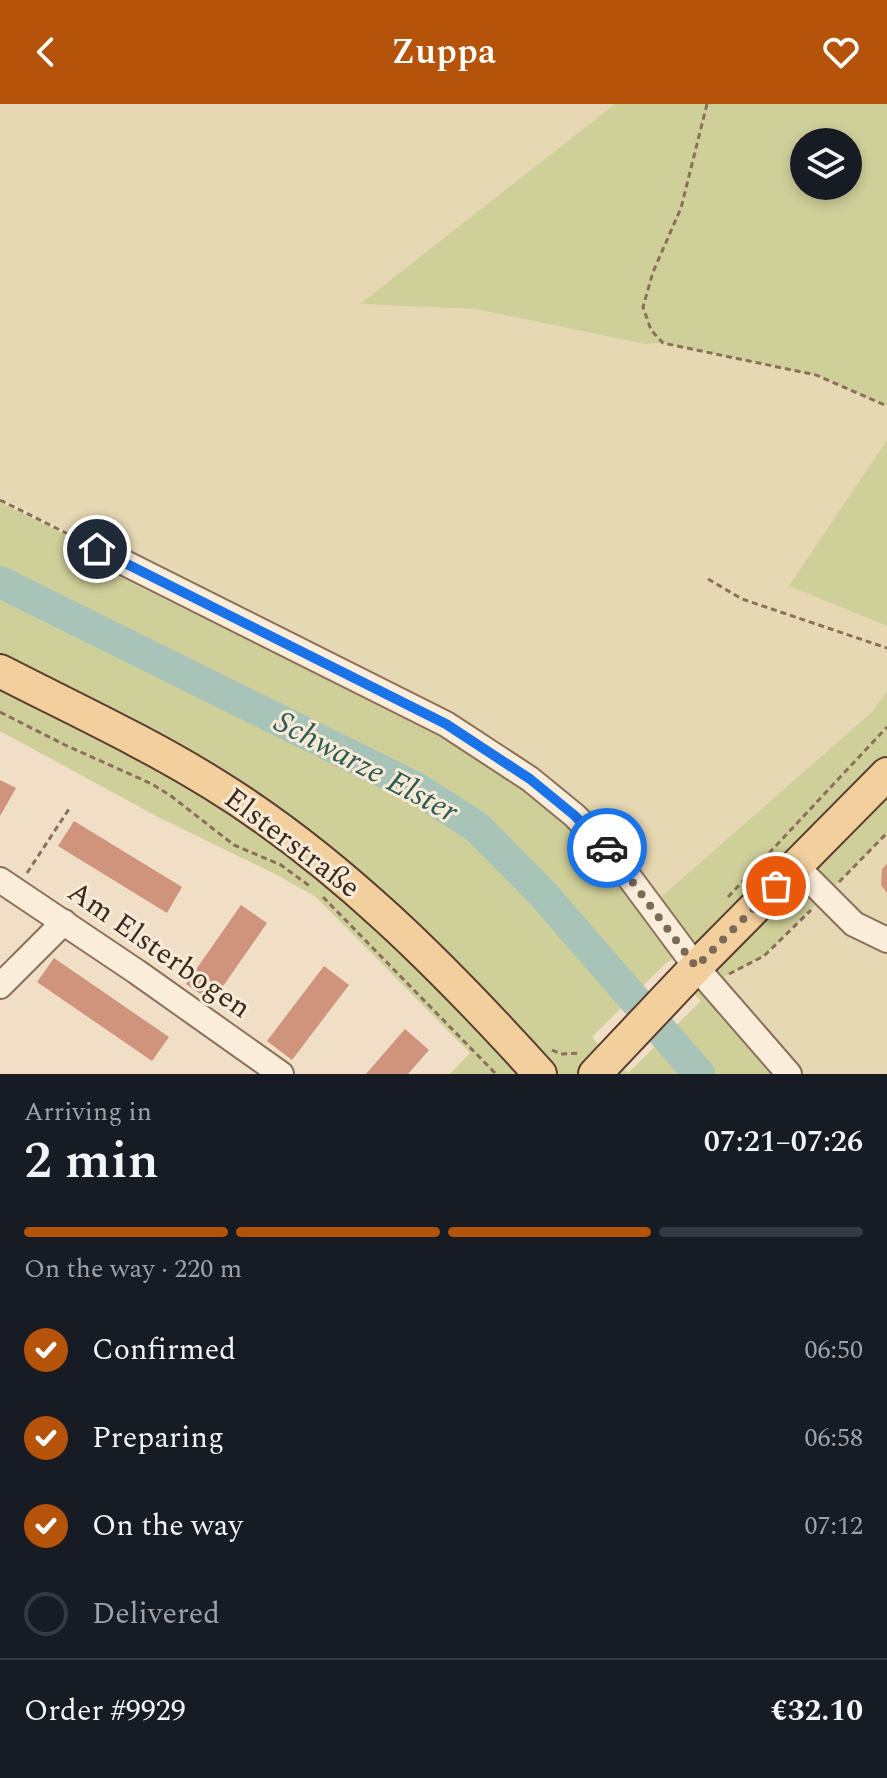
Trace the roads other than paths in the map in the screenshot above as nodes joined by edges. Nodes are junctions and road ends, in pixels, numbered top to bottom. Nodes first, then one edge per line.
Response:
1 (97, 549) road end
2 (0, 671) edge
3 (887, 774) edge
4 (796, 866) junction
5 (8, 885) edge
6 (64, 922) junction
7 (887, 940) edge
8 (687, 977) junction
9 (0, 986) edge
10 (603, 1065) edge
11 (281, 1074) edge
12 (540, 1074) edge
13 (789, 1074) edge

1 - 8 street
2 - 12 main road, Elsterstraße
3 - 4 main road
4 - 7 street
4 - 8 main road
5 - 6 street, Am Elsterbogen
6 - 9 street
6 - 11 street, Am Elsterbogen
8 - 10 main road
8 - 13 street

